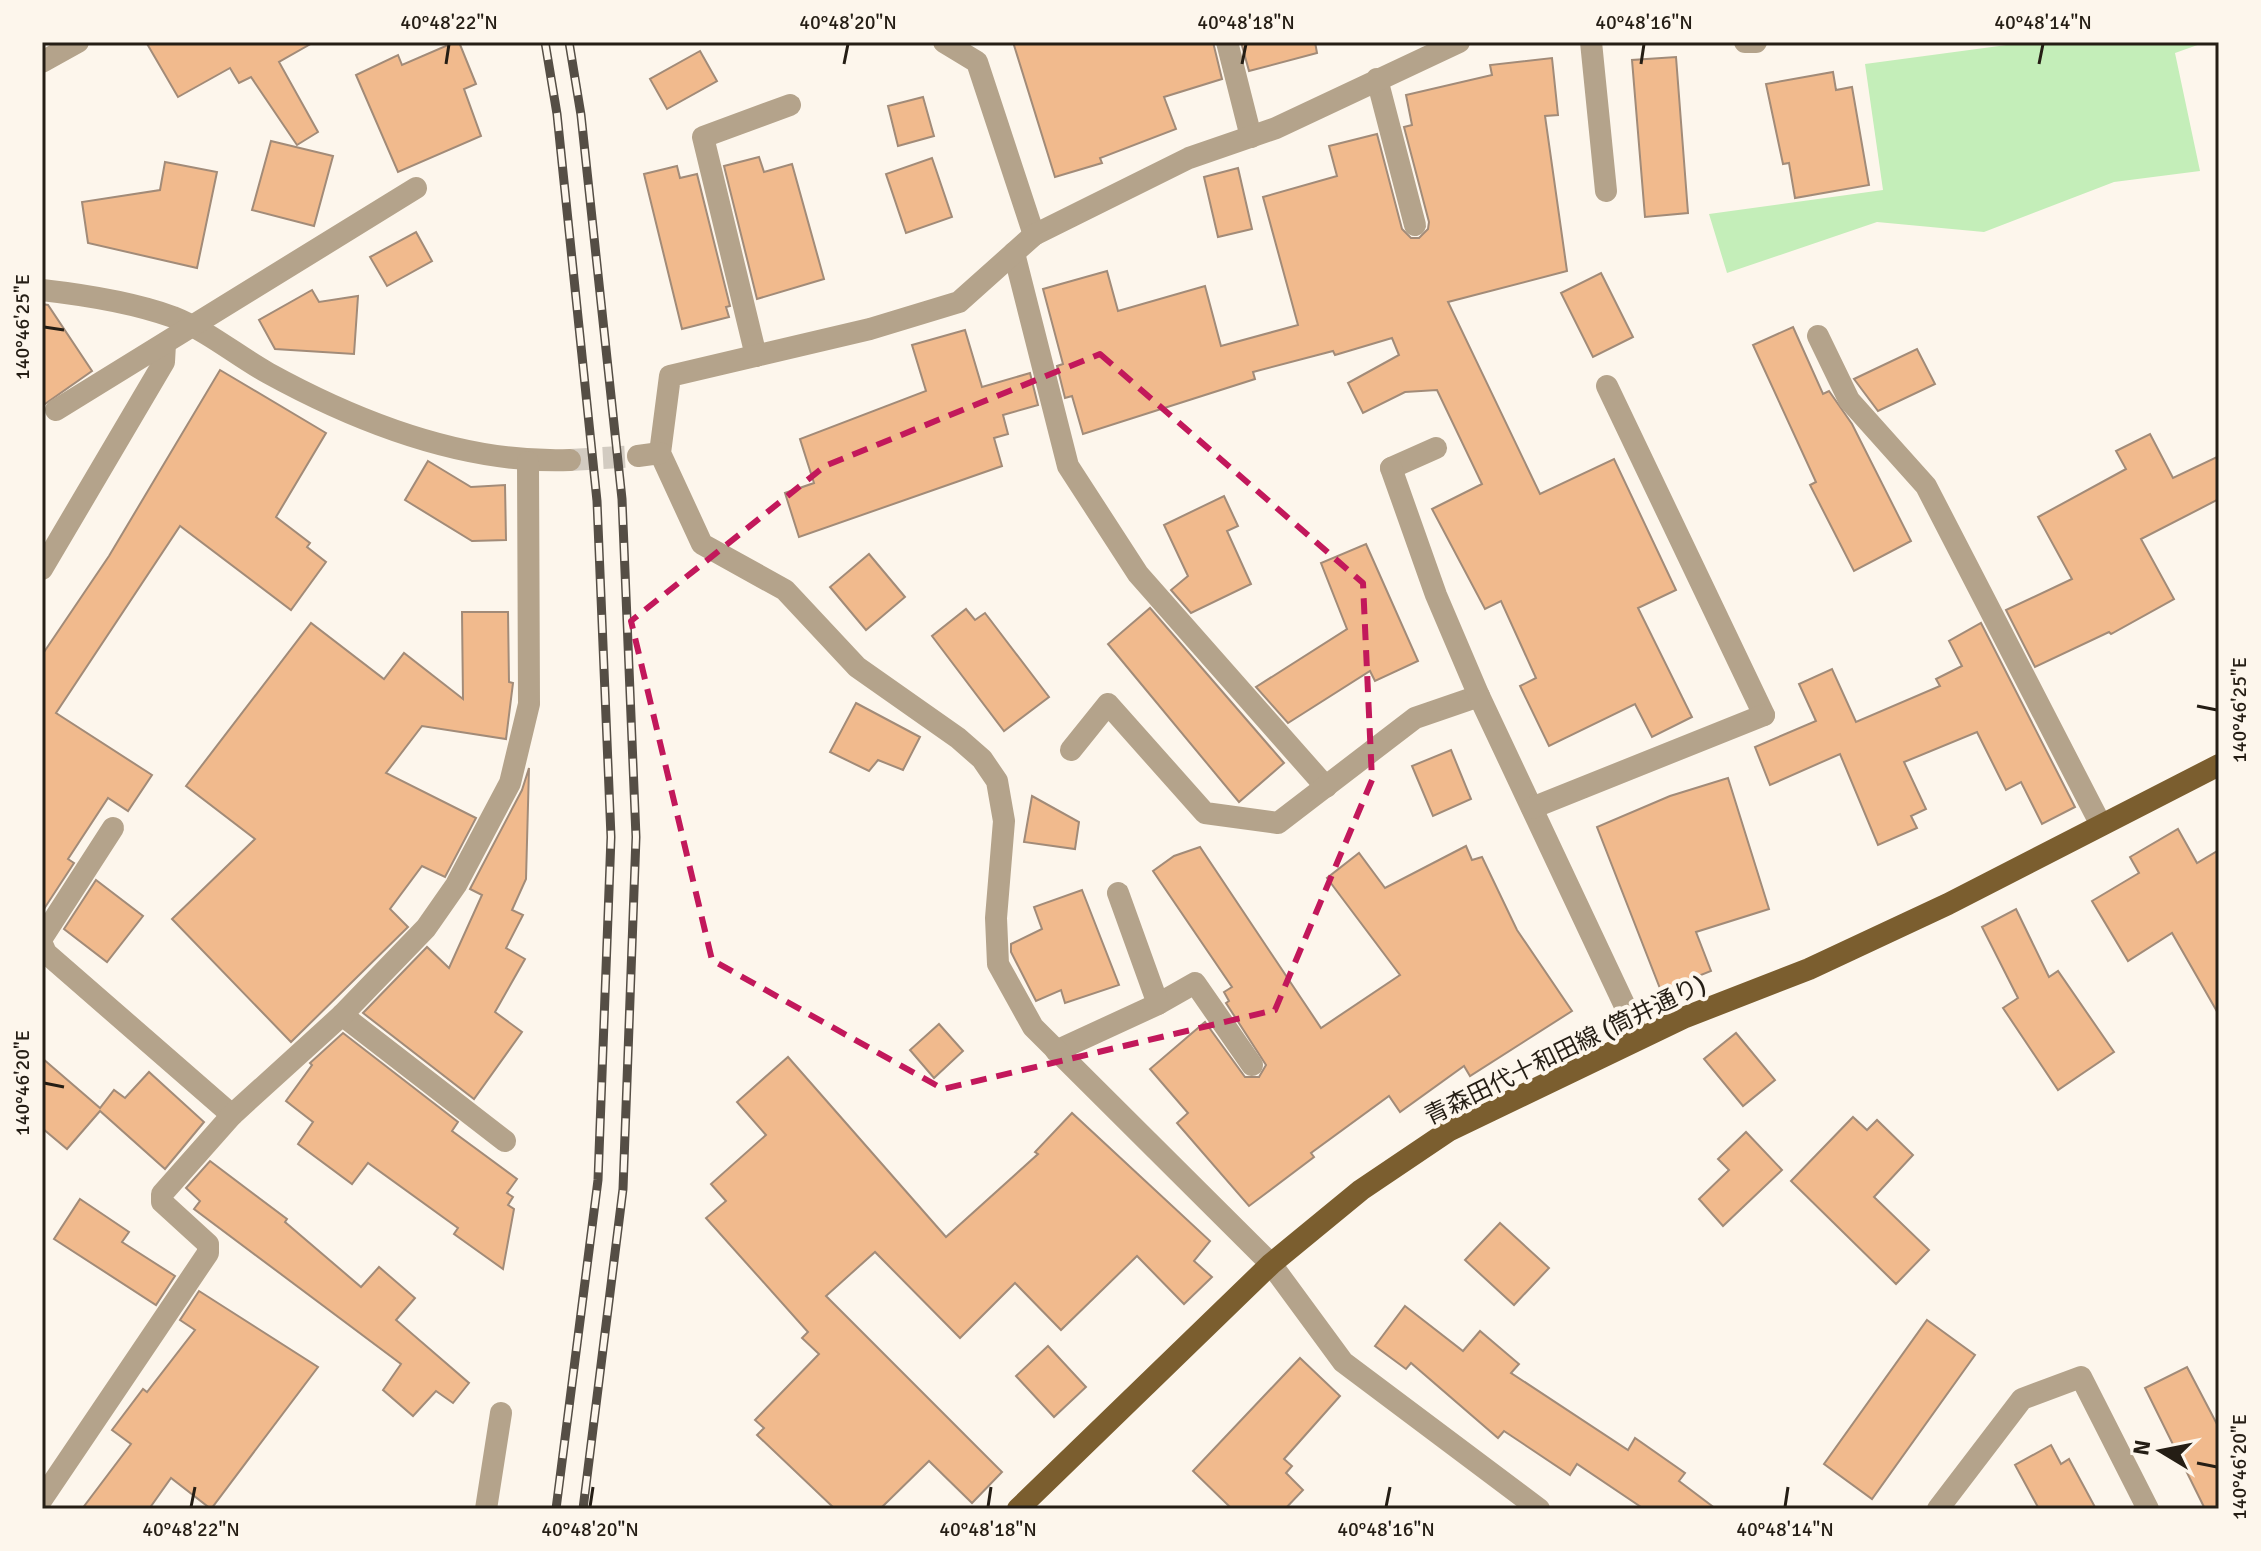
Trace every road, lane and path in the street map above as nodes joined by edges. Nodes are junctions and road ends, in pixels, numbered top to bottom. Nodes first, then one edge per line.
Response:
1 (78, 42) edge
2 (944, 42) edge
3 (1227, 42) edge
4 (1459, 42) edge
5 (1591, 42) edge
6 (1745, 42) edge
7 (1756, 42) edge
8 (42, 62) edge
9 (1377, 79) junction
10 (790, 105) dead end
11 (1251, 137) junction
12 (416, 188) dead end
13 (1606, 191) dead end
14 (1415, 225) dead end
15 (1034, 235) junction
16 (1014, 253) junction
17 (42, 290) edge
18 (194, 327) junction
19 (1818, 336) dead end
20 (165, 344) junction
21 (756, 356) junction
22 (1607, 386) dead end
23 (56, 410) dead end
24 (1436, 448) dead end
25 (570, 460) tunnel mouth
26 (528, 462) junction
27 (42, 569) edge
28 (1479, 696) junction
29 (1071, 750) dead end
30 (2219, 765) edge
31 (1326, 787) junction
32 (1532, 808) junction
33 (2101, 825) junction
34 (113, 828) dead end
35 (1118, 893) dead end
36 (42, 938) edge
37 (42, 944) edge
38 (1158, 1004) junction
39 (342, 1015) junction
40 (1640, 1038) junction
41 (1056, 1051) junction
42 (1252, 1065) dead end
43 (232, 1115) junction
44 (505, 1141) dead end
45 (1271, 1264) junction
46 (501, 1413) dead end
47 (42, 1499) edge
48 (486, 1509) edge
49 (1018, 1509) edge
50 (1539, 1509) edge
51 (1938, 1509) edge
52 (2148, 1509) edge

1 - 8 street
2 - 15 street
3 - 11 street
4 - 9 street
5 - 13 street
6 - 7 street
9 - 11 street
9 - 14 street
10 - 21 street
11 - 15 street
12 - 18 street
15 - 16 street
16 - 21 street
16 - 31 street
17 - 18 street
18 - 20 street
18 - 26 street
19 - 33 street
20 - 23 street
20 - 27 street
21 - 41 street
22 - 32 street
24 - 28 street
25 - 26 street
26 - 39 street
28 - 31 street
28 - 32 street
29 - 31 street
30 - 33 main road, 青森田代十和田線 (筒井通り)
32 - 40 street
33 - 40 main road, 青森田代十和田線 (筒井通り)
34 - 36 street
35 - 38 street
37 - 43 street
38 - 41 street
38 - 42 street
39 - 43 street
39 - 44 street
40 - 45 main road, 青森田代十和田線 (筒井通り)
41 - 45 street
43 - 47 street
45 - 49 main road, 青森田代十和田線 (筒井通り)
45 - 50 street
46 - 48 street
51 - 52 street

